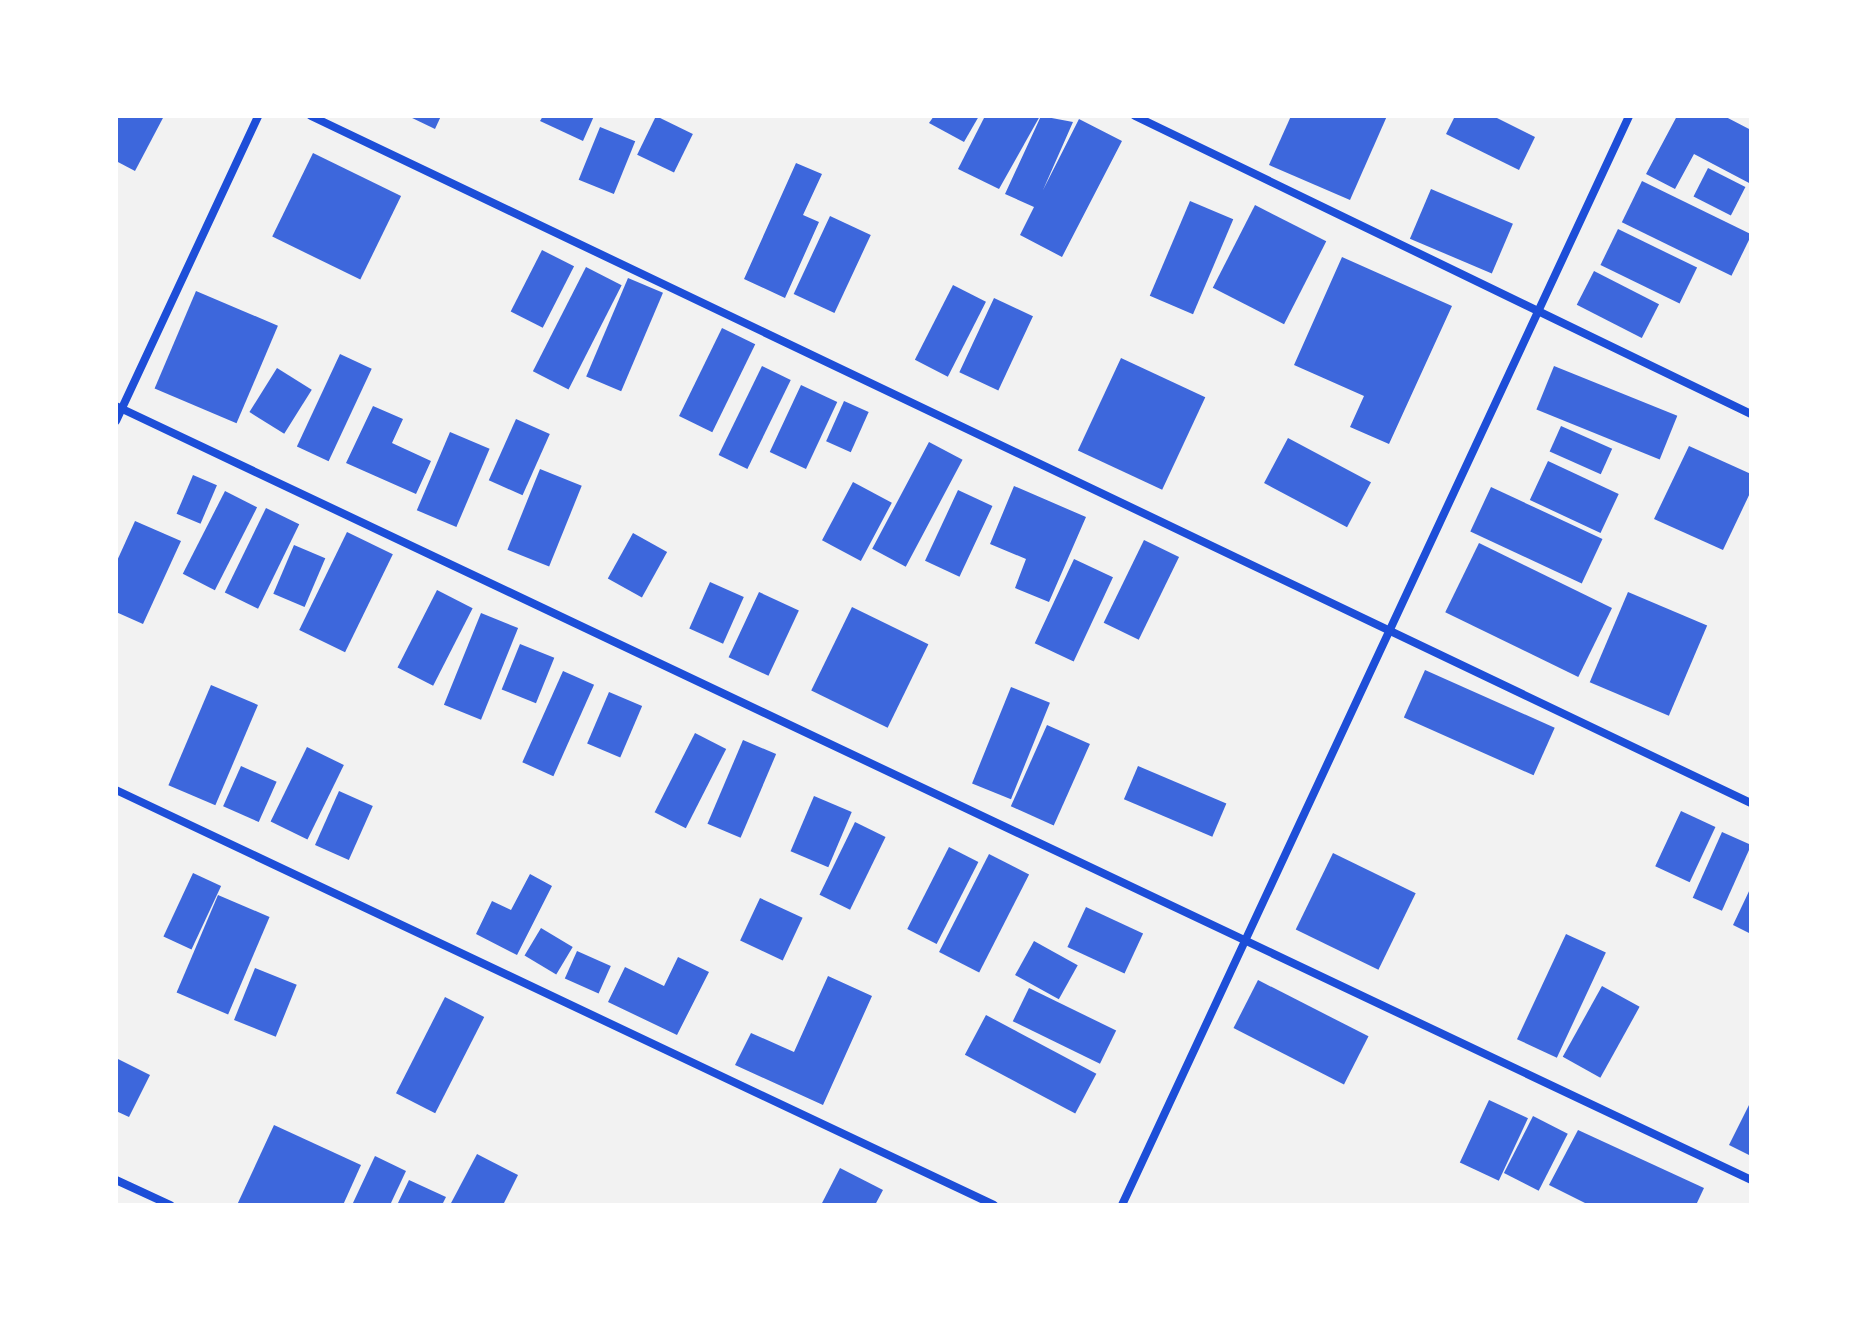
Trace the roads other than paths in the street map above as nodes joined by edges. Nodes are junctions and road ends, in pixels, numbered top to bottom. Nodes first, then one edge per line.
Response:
1 (258, 116) edge
2 (311, 116) edge
3 (1135, 116) edge
4 (1629, 116) edge
5 (1535, 308) junction
6 (119, 408) edge
7 (1751, 414) edge
8 (116, 421) edge
9 (1388, 634) junction
10 (116, 790) edge
11 (1751, 803) edge
12 (1247, 936) junction
13 (116, 1180) edge
14 (1751, 1180) edge
15 (170, 1205) edge
16 (994, 1205) edge
17 (1122, 1205) edge

1 - 6 street
2 - 9 street
3 - 5 street
4 - 5 street
5 - 7 street
5 - 9 street
6 - 8 street
6 - 12 street
9 - 11 street
9 - 12 street
10 - 16 street
12 - 14 street
12 - 17 street
13 - 15 street

